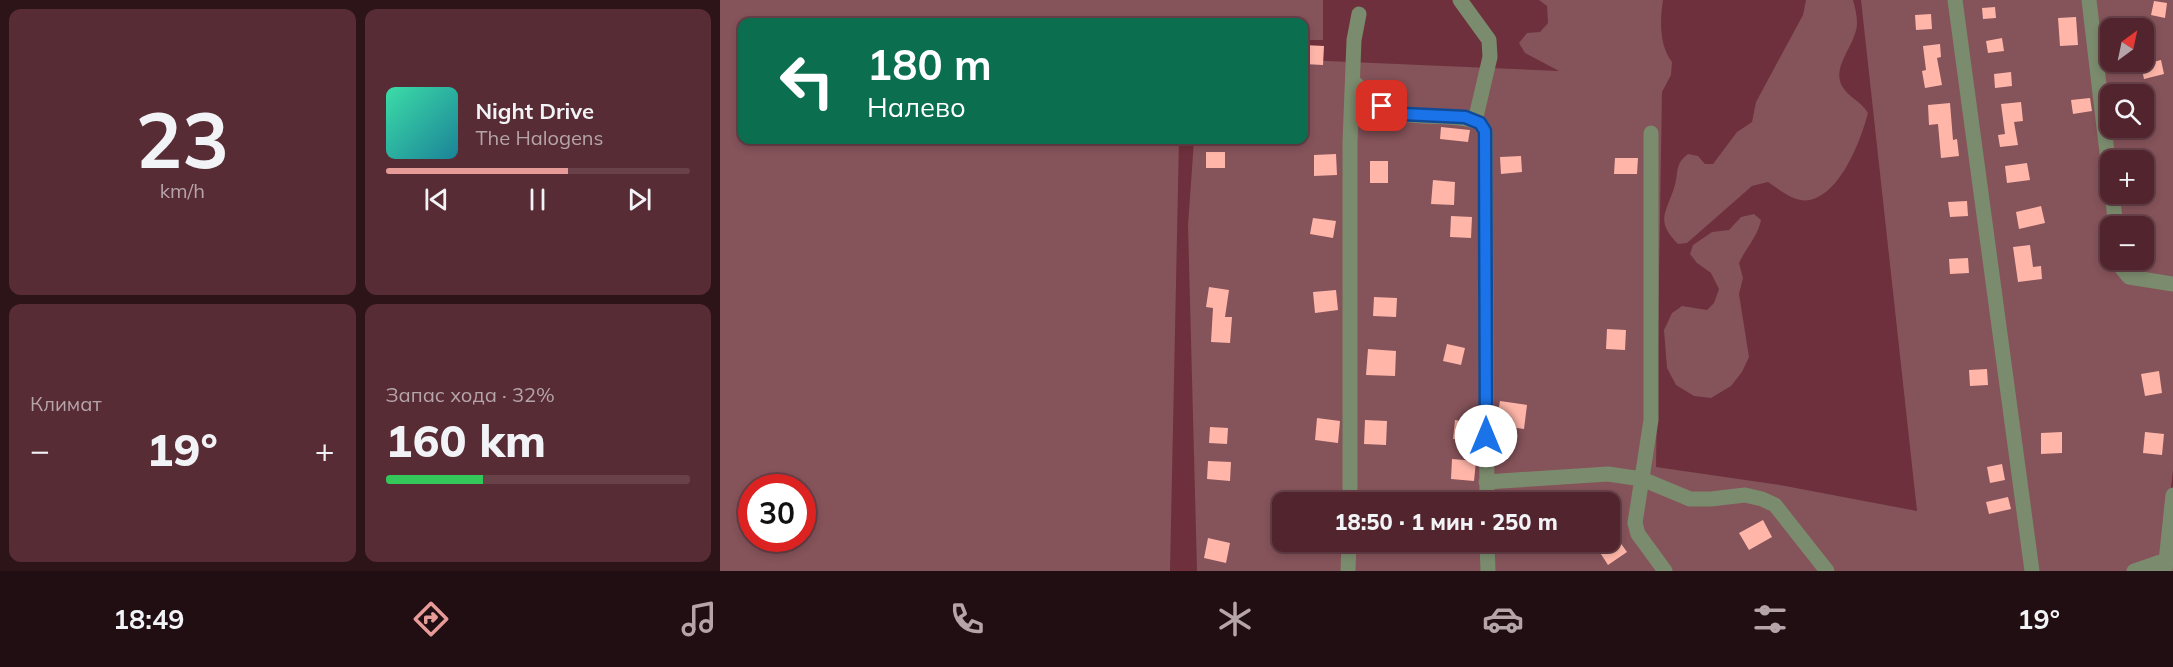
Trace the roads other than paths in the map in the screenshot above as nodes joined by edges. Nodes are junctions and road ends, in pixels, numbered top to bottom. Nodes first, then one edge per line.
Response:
1 (1460, 0) edge
2 (1955, 0) edge
3 (2089, 0) edge
4 (1359, 14) dead end
5 (1354, 82) junction
6 (1475, 121) junction
7 (1651, 133) dead end
8 (2107, 150) edge
9 (2123, 270) edge
10 (2173, 284) edge
11 (1642, 479) junction
12 (1486, 482) junction
13 (1350, 492) edge
14 (1486, 492) edge
15 (2173, 495) edge
16 (1349, 552) edge
17 (1487, 552) edge
18 (2166, 565) edge
19 (1348, 571) edge
20 (1488, 571) edge
21 (1665, 571) edge
22 (1827, 571) edge
23 (2032, 571) edge
24 (2134, 571) edge

1 - 6 street
2 - 23 street
3 - 8 street
4 - 5 street
5 - 6 street
5 - 13 street
6 - 12 street
7 - 11 street
9 - 10 street
11 - 12 street
11 - 21 street
11 - 22 street
12 - 14 street
15 - 18 street
16 - 19 street
17 - 20 street
18 - 24 street

